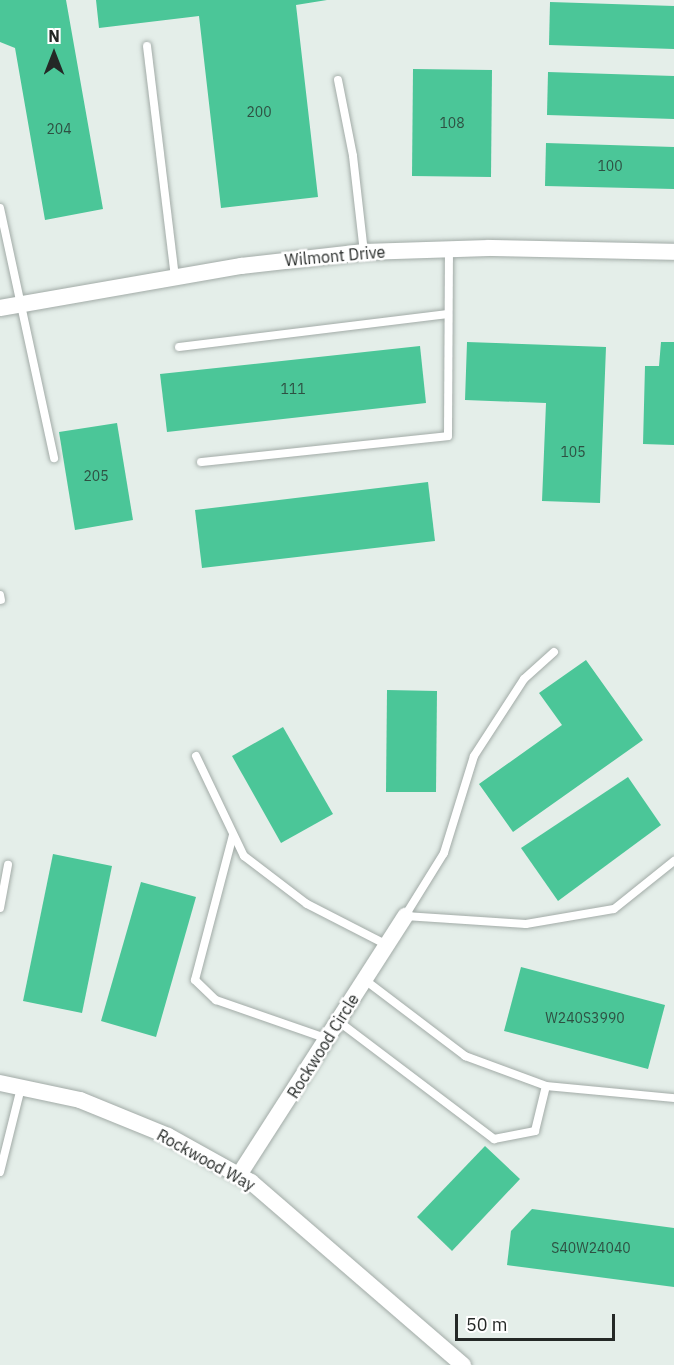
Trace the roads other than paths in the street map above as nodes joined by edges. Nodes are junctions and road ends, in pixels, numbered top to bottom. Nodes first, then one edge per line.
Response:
1 (147, 46) dead end
2 (338, 80) dead end
3 (0, 208) edge
4 (449, 248) junction
5 (364, 252) junction
6 (674, 252) edge
7 (175, 278) junction
8 (20, 305) junction
9 (0, 308) edge
10 (448, 314) junction
11 (179, 347) dead end
12 (54, 458) dead end
13 (201, 462) dead end
14 (0, 596) edge
15 (1, 600) edge
16 (554, 652) dead end
17 (196, 756) dead end
18 (233, 835) junction
19 (674, 861) edge
20 (8, 865) dead end
21 (0, 908) edge
22 (405, 916) junction
23 (387, 945) junction
24 (365, 980) junction
25 (338, 1021) junction
26 (328, 1039) junction
27 (0, 1083) edge
28 (546, 1086) junction
29 (21, 1088) junction
30 (674, 1098) edge
31 (0, 1172) edge
32 (238, 1175) junction
33 (463, 1365) edge

1 - 7 lane
2 - 5 lane
3 - 8 lane
4 - 5 street, Wilmont Drive
4 - 6 street, Wilmont Drive
4 - 10 lane
5 - 7 street, Wilmont Drive
7 - 8 street, Wilmont Drive
8 - 9 street, Wilmont Drive
8 - 12 lane
10 - 11 lane
10 - 13 lane
14 - 15 lane
16 - 22 lane
17 - 18 lane
18 - 23 lane
18 - 26 lane
19 - 22 lane
20 - 21 lane
22 - 23 street, Rockwood Circle
23 - 24 street, Rockwood Circle
24 - 25 street, Rockwood Circle
24 - 28 lane
25 - 26 street, Rockwood Circle
25 - 28 lane
26 - 32 street, Rockwood Circle
27 - 29 street, Rockwood Way
28 - 30 lane
29 - 31 lane
29 - 32 street, Rockwood Way
32 - 33 street, Rockwood Way

